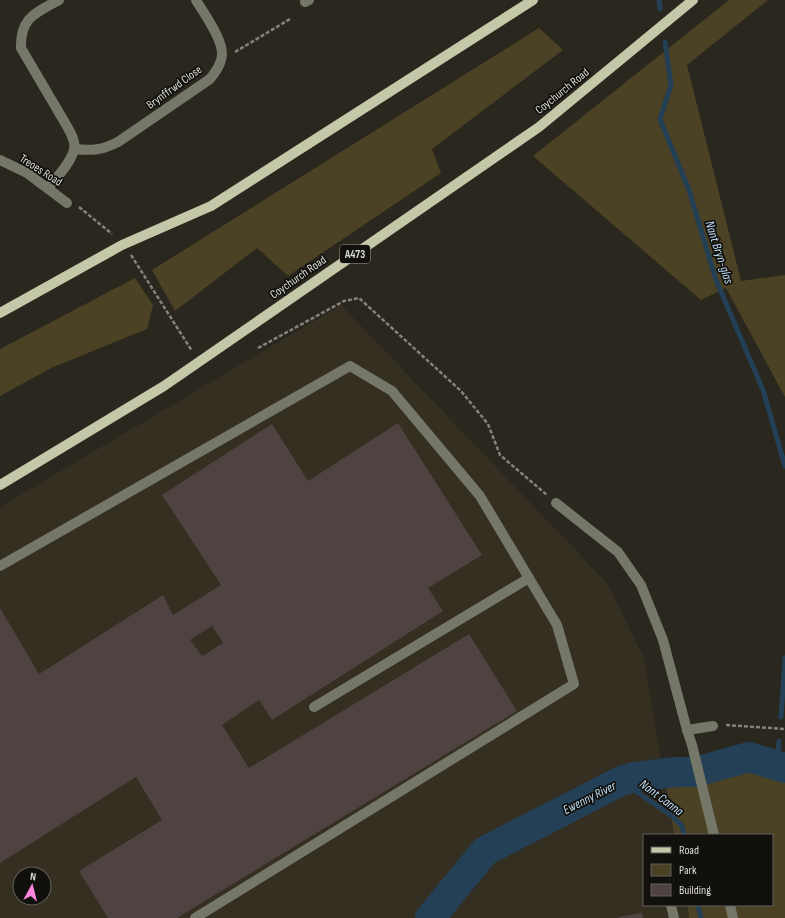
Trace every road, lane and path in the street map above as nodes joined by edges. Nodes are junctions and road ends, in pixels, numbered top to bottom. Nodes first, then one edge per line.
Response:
1 (59, 0) edge
2 (196, 0) edge
3 (533, 0) edge
4 (693, 0) edge
5 (290, 18) dead end
6 (235, 53) dead end
7 (74, 149) junction
8 (0, 160) edge
9 (48, 188) junction
10 (72, 204) joint
11 (112, 234) dead end
12 (131, 255) dead end
13 (0, 313) edge
14 (258, 348) dead end
15 (192, 351) dead end
16 (0, 485) edge
17 (556, 503) joint
18 (0, 566) edge
19 (529, 578) junction
20 (314, 707) dead end
21 (686, 726) junction
22 (713, 726) joint
23 (785, 729) edge
24 (714, 834) edge
25 (671, 906) edge
26 (730, 906) edge
27 (195, 918) edge
28 (674, 918) edge
29 (733, 918) edge

1 - 7 street
2 - 7 street, Brynffrwd Close
3 - 13 main road
4 - 16 main road, Coychurch Road / A473
5 - 6 path
7 - 9 street
8 - 9 street, Treoes Road
9 - 10 street, Treoes Road
10 - 11 path
12 - 15 path
14 - 17 path
17 - 21 street
18 - 19 street
19 - 20 street
19 - 27 street
21 - 22 street
21 - 24 street
22 - 23 path
25 - 28 street
26 - 29 street

